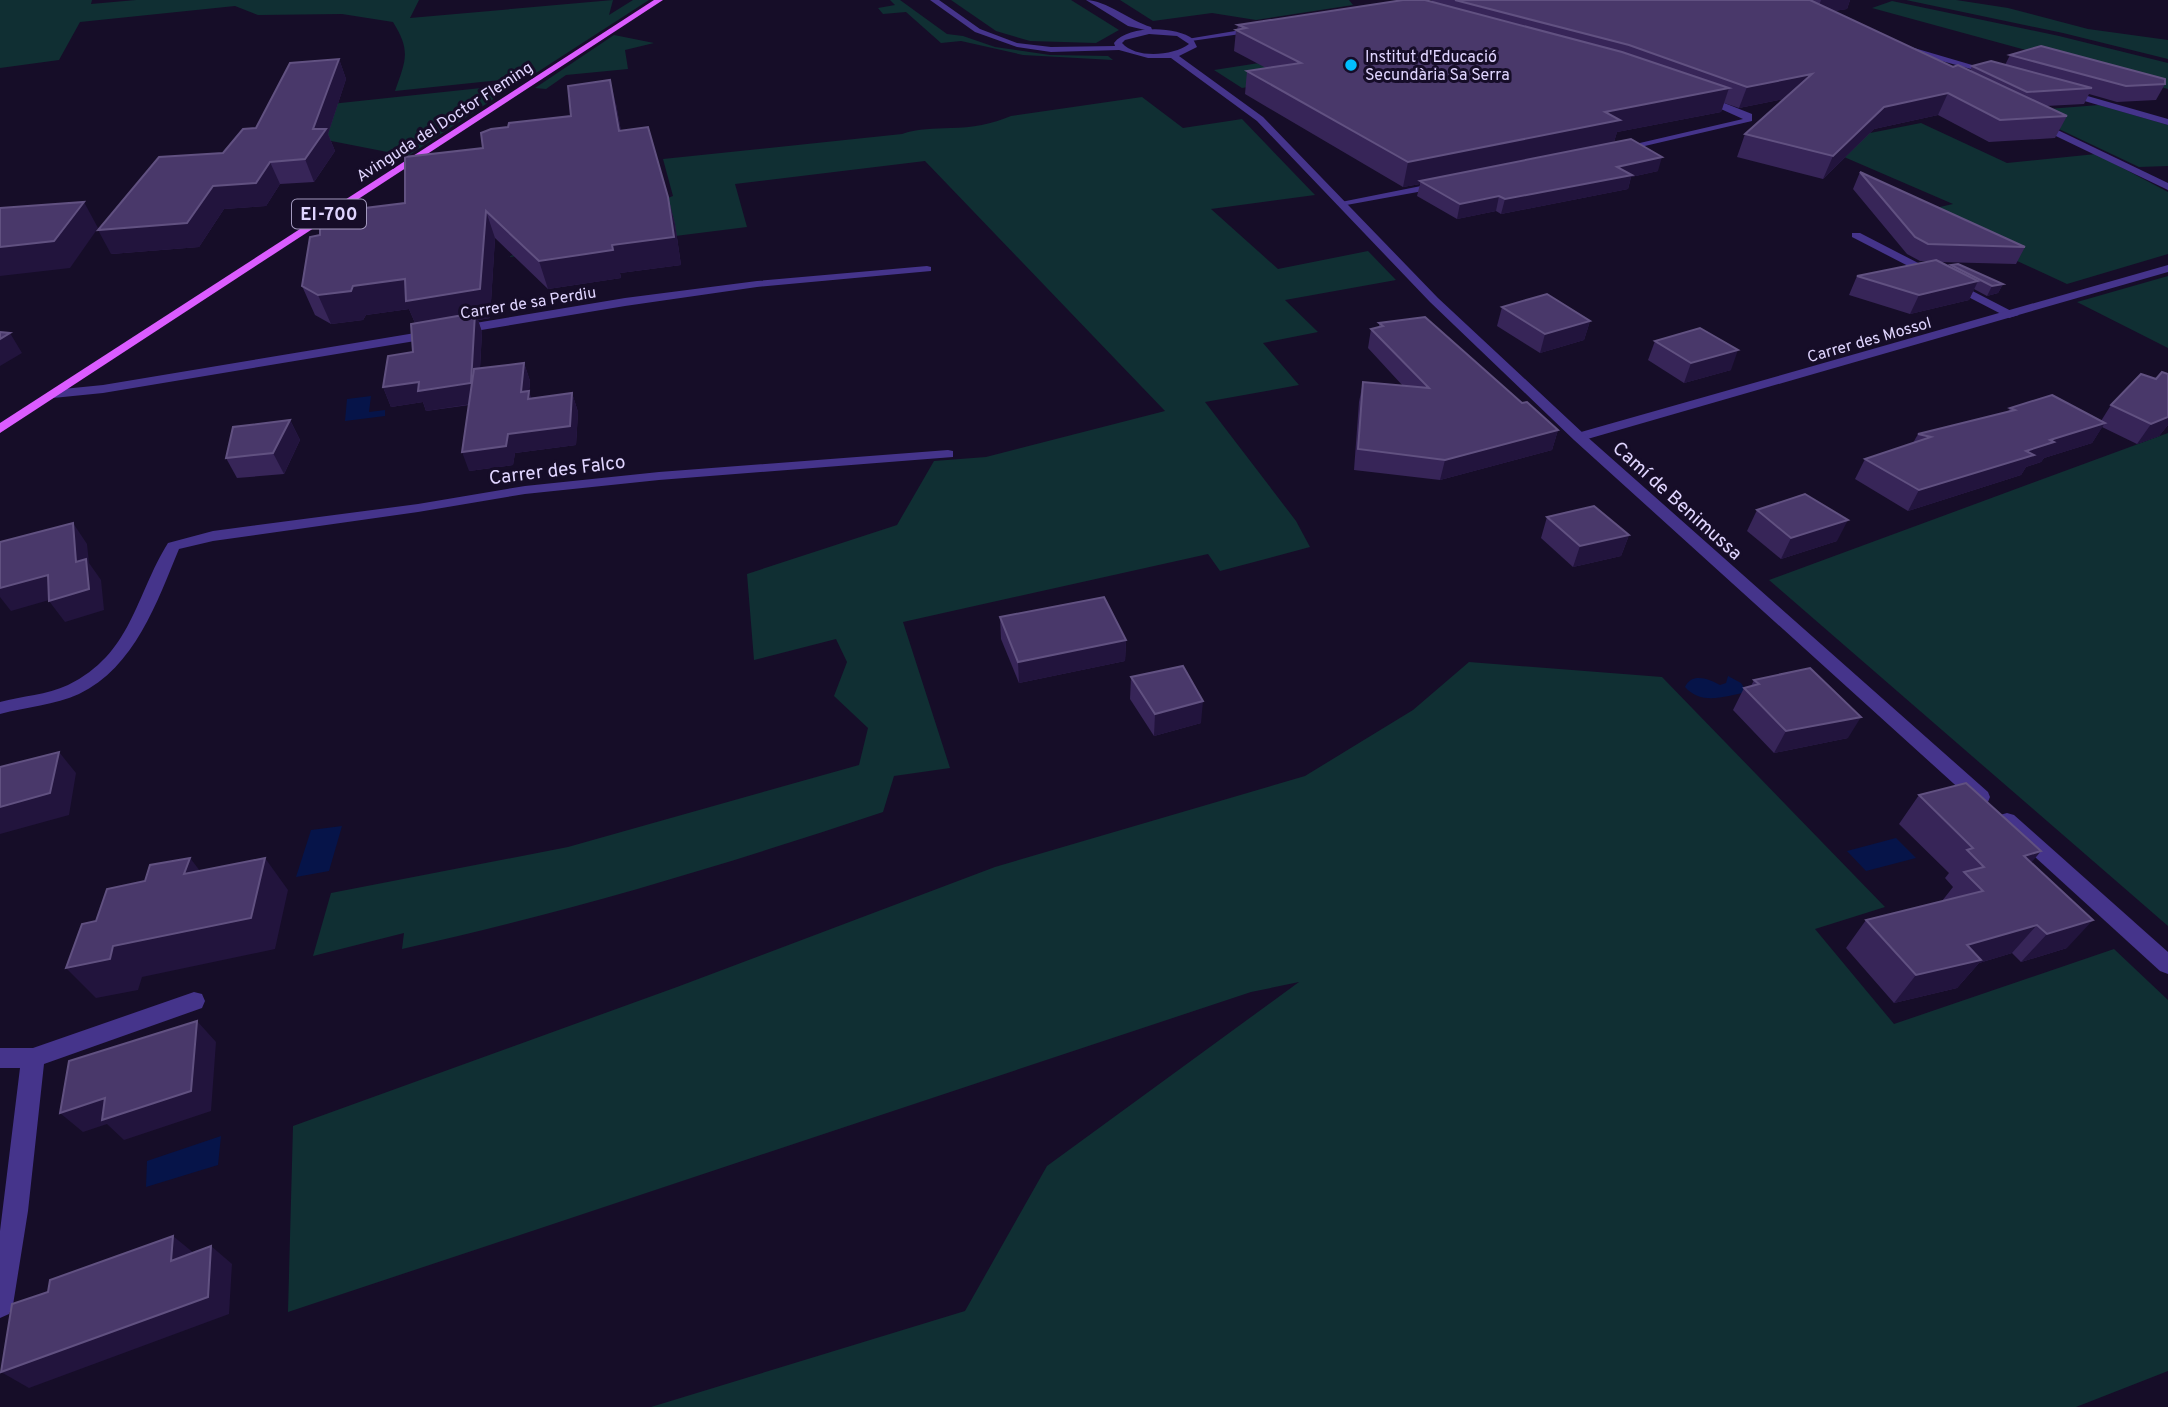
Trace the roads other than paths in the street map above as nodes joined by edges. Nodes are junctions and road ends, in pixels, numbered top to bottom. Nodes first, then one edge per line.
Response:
1 (659, 0) edge
2 (934, 0) edge
3 (1090, 0) edge
4 (1271, 27) edge
5 (1149, 32) junction
6 (1191, 39) junction
7 (1120, 48) junction
8 (1172, 55) junction
9 (1903, 58) edge
10 (2001, 75) edge
11 (2053, 90) edge
12 (1692, 94) edge
13 (2023, 117) edge
14 (2168, 122) edge
15 (1612, 150) edge
16 (1451, 183) edge
17 (2168, 187) edge
18 (1341, 203) junction
19 (1856, 235) dead end
20 (2168, 268) edge
21 (927, 269) dead end
22 (2013, 315) junction
23 (53, 394) junction
24 (0, 429) edge
25 (1579, 437) junction
26 (947, 454) dead end
27 (0, 708) edge
28 (2168, 964) edge
29 (194, 1001) dead end
30 (0, 1058) edge
31 (33, 1058) junction
32 (0, 1305) edge

1 - 23 main road, Avinguda del Doctor Fleming / EI-700
2 - 7 street
3 - 5 street
4 - 6 street
5 - 6 street
5 - 7 street
6 - 8 street
7 - 8 street
8 - 18 street, Camí de Benimussa
9 - 10 street
11 - 14 street
12 - 15 street
13 - 17 street
16 - 18 street
18 - 25 street, Camí de Benimussa
19 - 22 street
20 - 22 street, Carrer des Mossol
21 - 23 street, Carrer de sa Perdiu
22 - 25 street, Carrer des Mossol
23 - 24 main road, Avinguda del Doctor Fleming / EI-700
25 - 28 street, Camí de Benimussa
26 - 27 street, Carrer des Falco
29 - 31 street
30 - 31 street
31 - 32 street

